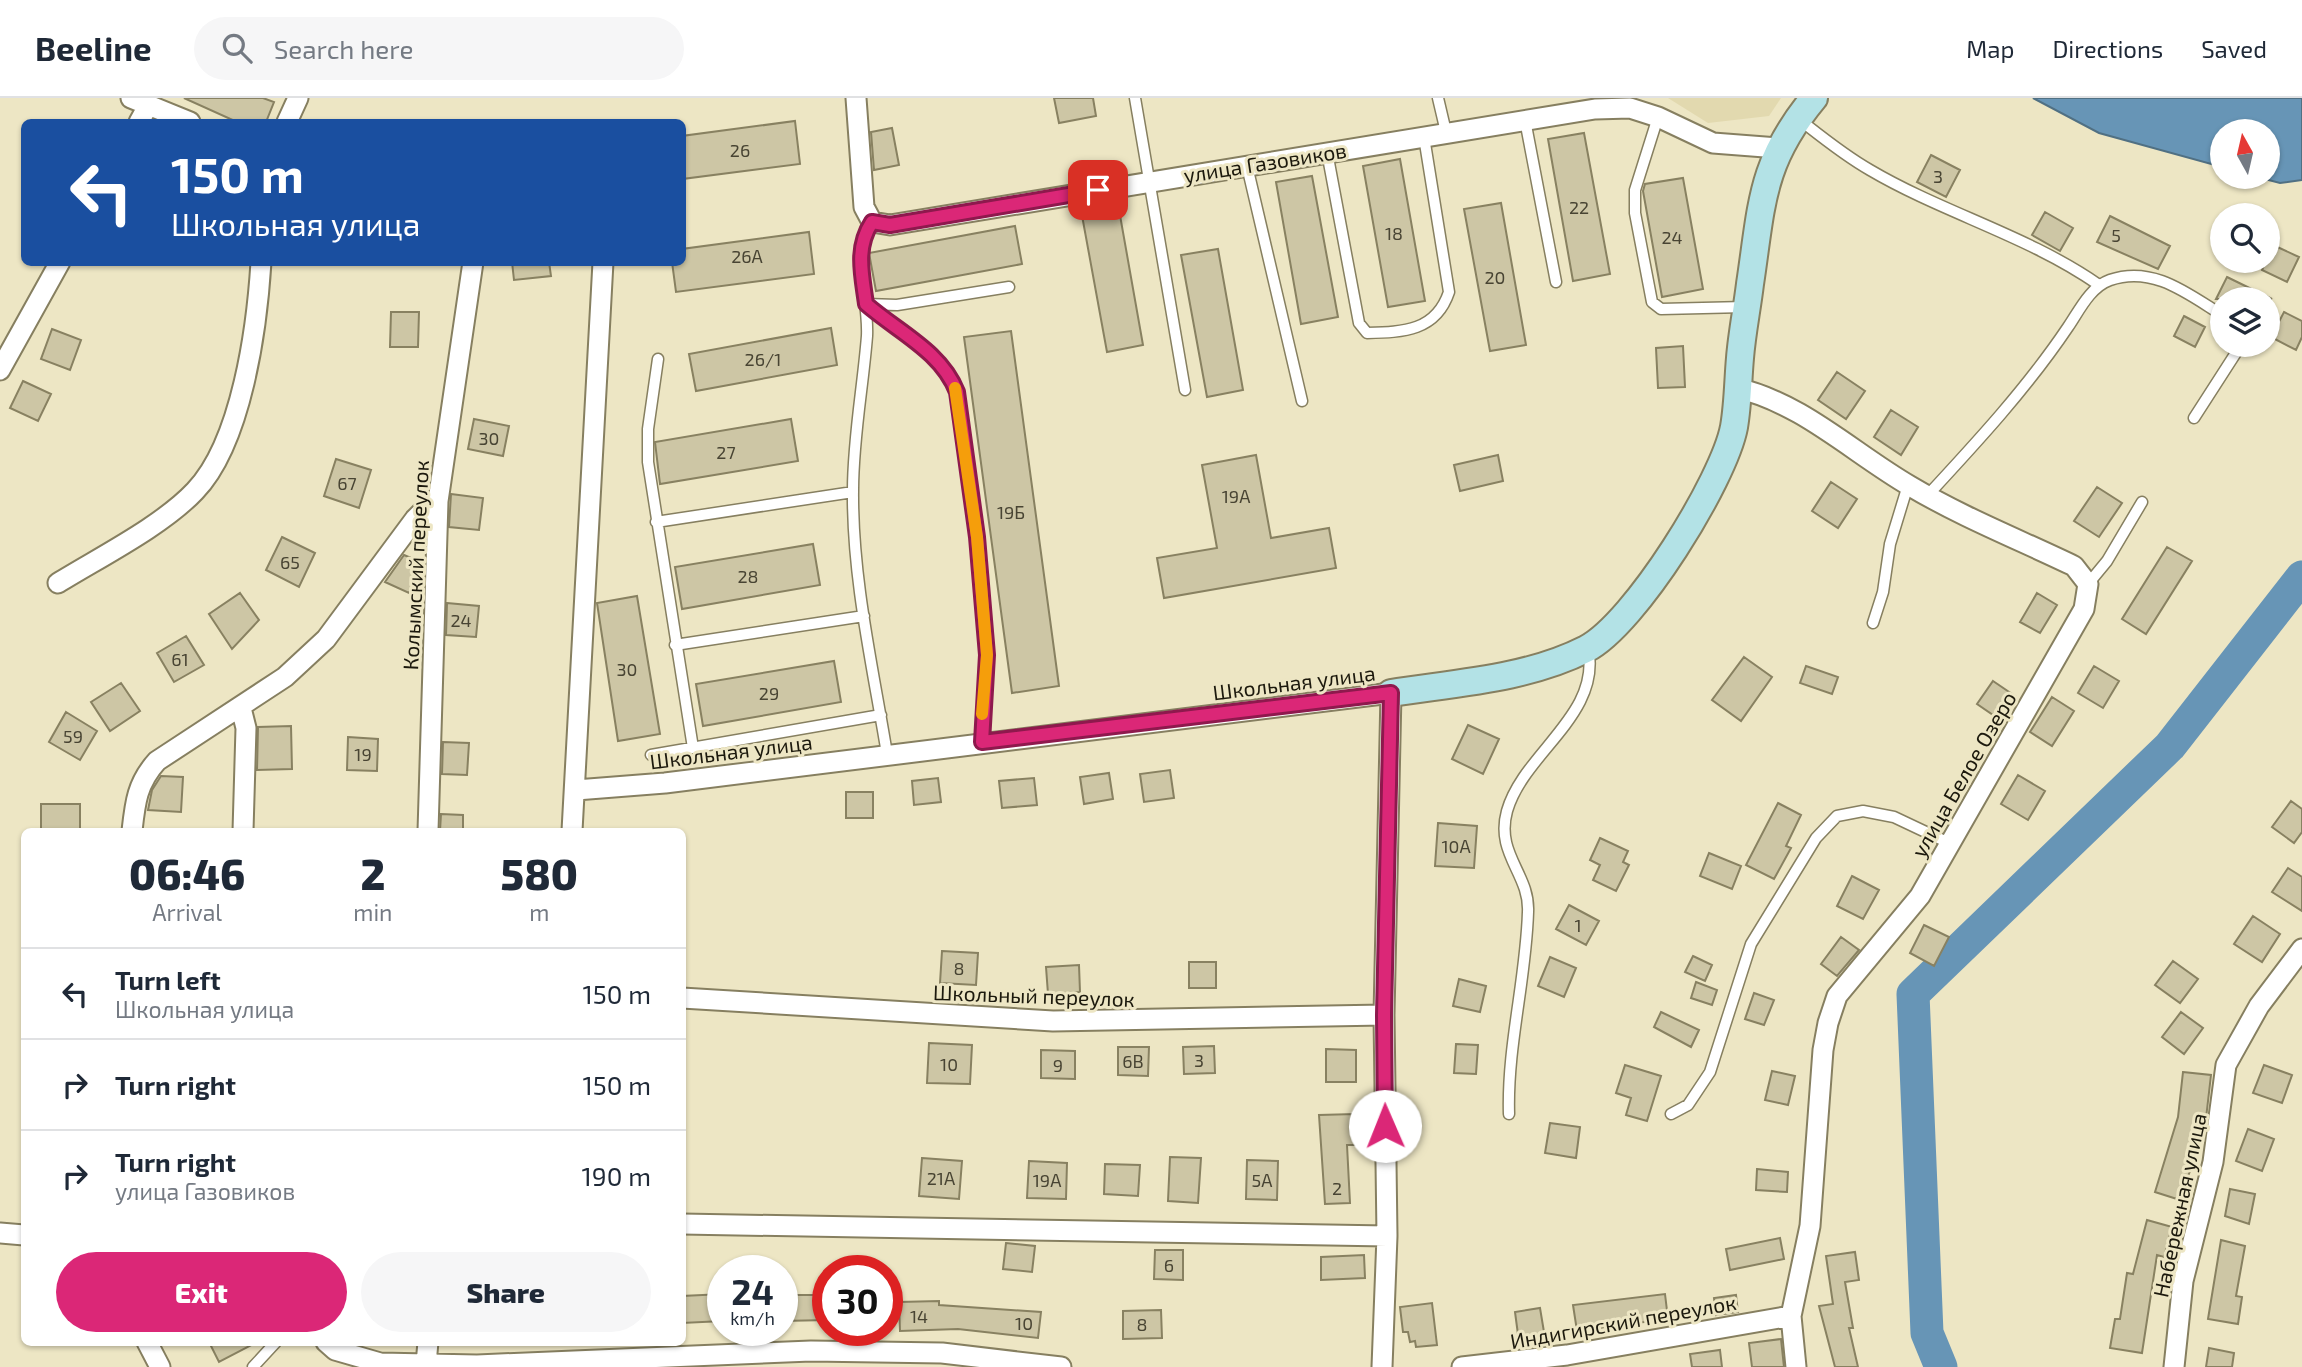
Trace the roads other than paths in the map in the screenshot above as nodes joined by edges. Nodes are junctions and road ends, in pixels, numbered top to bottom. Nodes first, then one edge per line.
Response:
1 (298, 98) edge
2 (856, 98) edge
3 (1135, 98) edge
4 (1438, 98) edge
5 (154, 103) edge
6 (1806, 108) edge
7 (1658, 117) junction
8 (141, 119) edge
9 (184, 119) edge
10 (288, 119) edge
11 (1525, 120) junction
12 (1446, 132) junction
13 (1424, 136) junction
14 (1778, 148) junction
15 (1327, 152) junction
16 (1247, 165) junction
17 (1149, 182) junction
18 (872, 222) junction
19 (58, 266) edge
20 (261, 266) edge
21 (472, 266) edge
22 (603, 266) edge
23 (1556, 282) dead end
24 (2099, 285) junction
25 (1009, 287) dead end
26 (866, 304) junction
27 (1747, 307) junction
28 (2210, 308) edge
29 (2233, 357) edge
30 (658, 359) dead end
31 (0, 370) edge
32 (1737, 388) junction
33 (1185, 390) dead end
34 (1302, 401) dead end
35 (2194, 418) dead end
36 (1908, 485) junction
37 (853, 492) junction
38 (1927, 496) junction
39 (438, 501) junction
40 (2142, 502) dead end
41 (656, 522) junction
42 (58, 583) dead end
43 (2088, 584) junction
44 (864, 616) junction
45 (1873, 623) dead end
46 (675, 645) junction
47 (1588, 648) junction
48 (1391, 693) junction
49 (241, 708) junction
50 (881, 715) junction
51 (982, 742) junction
52 (693, 748) junction
53 (887, 754) junction
54 (651, 755) dead end
55 (576, 790) junction
56 (132, 828) edge
57 (243, 828) edge
58 (428, 828) edge
59 (572, 828) edge
60 (1949, 843) junction
61 (2302, 949) edge
62 (686, 998) edge
63 (1384, 1015) junction
64 (1509, 1114) dead end
65 (1671, 1114) dead end
66 (686, 1224) edge
67 (0, 1233) edge
68 (21, 1235) edge
69 (1387, 1236) junction
70 (1791, 1317) junction
71 (149, 1346) edge
72 (272, 1346) edge
73 (330, 1346) edge
74 (428, 1346) edge
75 (539, 1346) edge
76 (538, 1363) junction
77 (426, 1364) junction
78 (160, 1367) edge
79 (253, 1367) edge
80 (1061, 1367) edge
81 (1382, 1367) edge
82 (1462, 1367) edge
83 (1796, 1367) edge
84 (2174, 1367) edge

1 - 10 street
2 - 18 street
3 - 17 lane
4 - 12 lane
5 - 8 street
5 - 9 street
6 - 14 street
6 - 24 lane
7 - 11 street, улица Газовиков
7 - 14 street, улица Газовиков
7 - 27 lane
11 - 12 street, улица Газовиков
11 - 23 lane
12 - 13 street, улица Газовиков
13 - 15 street, улица Газовиков
13 - 15 lane
14 - 27 street
15 - 16 street, улица Газовиков
16 - 17 street, улица Газовиков
16 - 34 lane
17 - 18 street, улица Газовиков
17 - 33 lane
18 - 26 lane
19 - 31 street
20 - 42 street
21 - 39 street, Колымский переулок
22 - 55 street
24 - 28 lane
24 - 38 lane
25 - 26 lane
26 - 37 lane
26 - 51 lane
27 - 32 street
29 - 35 lane
30 - 41 lane
32 - 36 street
32 - 47 street
36 - 38 street
36 - 45 lane
37 - 41 lane
37 - 44 lane
38 - 43 street
39 - 49 street
39 - 58 street, Колымский переулок
40 - 43 lane
41 - 46 lane
43 - 60 street, улица Белое Озеро
44 - 46 lane
44 - 50 lane
46 - 52 lane
47 - 48 street
47 - 64 lane
48 - 51 street, Школьная улица
48 - 63 street, Школьная улица
49 - 56 street
49 - 57 street
50 - 52 lane
50 - 53 lane
51 - 53 street, Школьная улица
52 - 54 lane
53 - 55 street, Школьная улица
55 - 59 street
60 - 65 lane
60 - 70 street, улица Белое Озеро
61 - 84 street, Набережная улица
62 - 63 street, Школьный переулок
63 - 69 street, Школьная улица
66 - 69 street
67 - 68 street
69 - 81 street, Школьная улица
70 - 82 street, Индигирский переулок
70 - 83 street, улица Белое Озеро
71 - 78 street
72 - 79 lane
73 - 77 street
74 - 77 street
75 - 76 street
76 - 77 street
76 - 80 street

